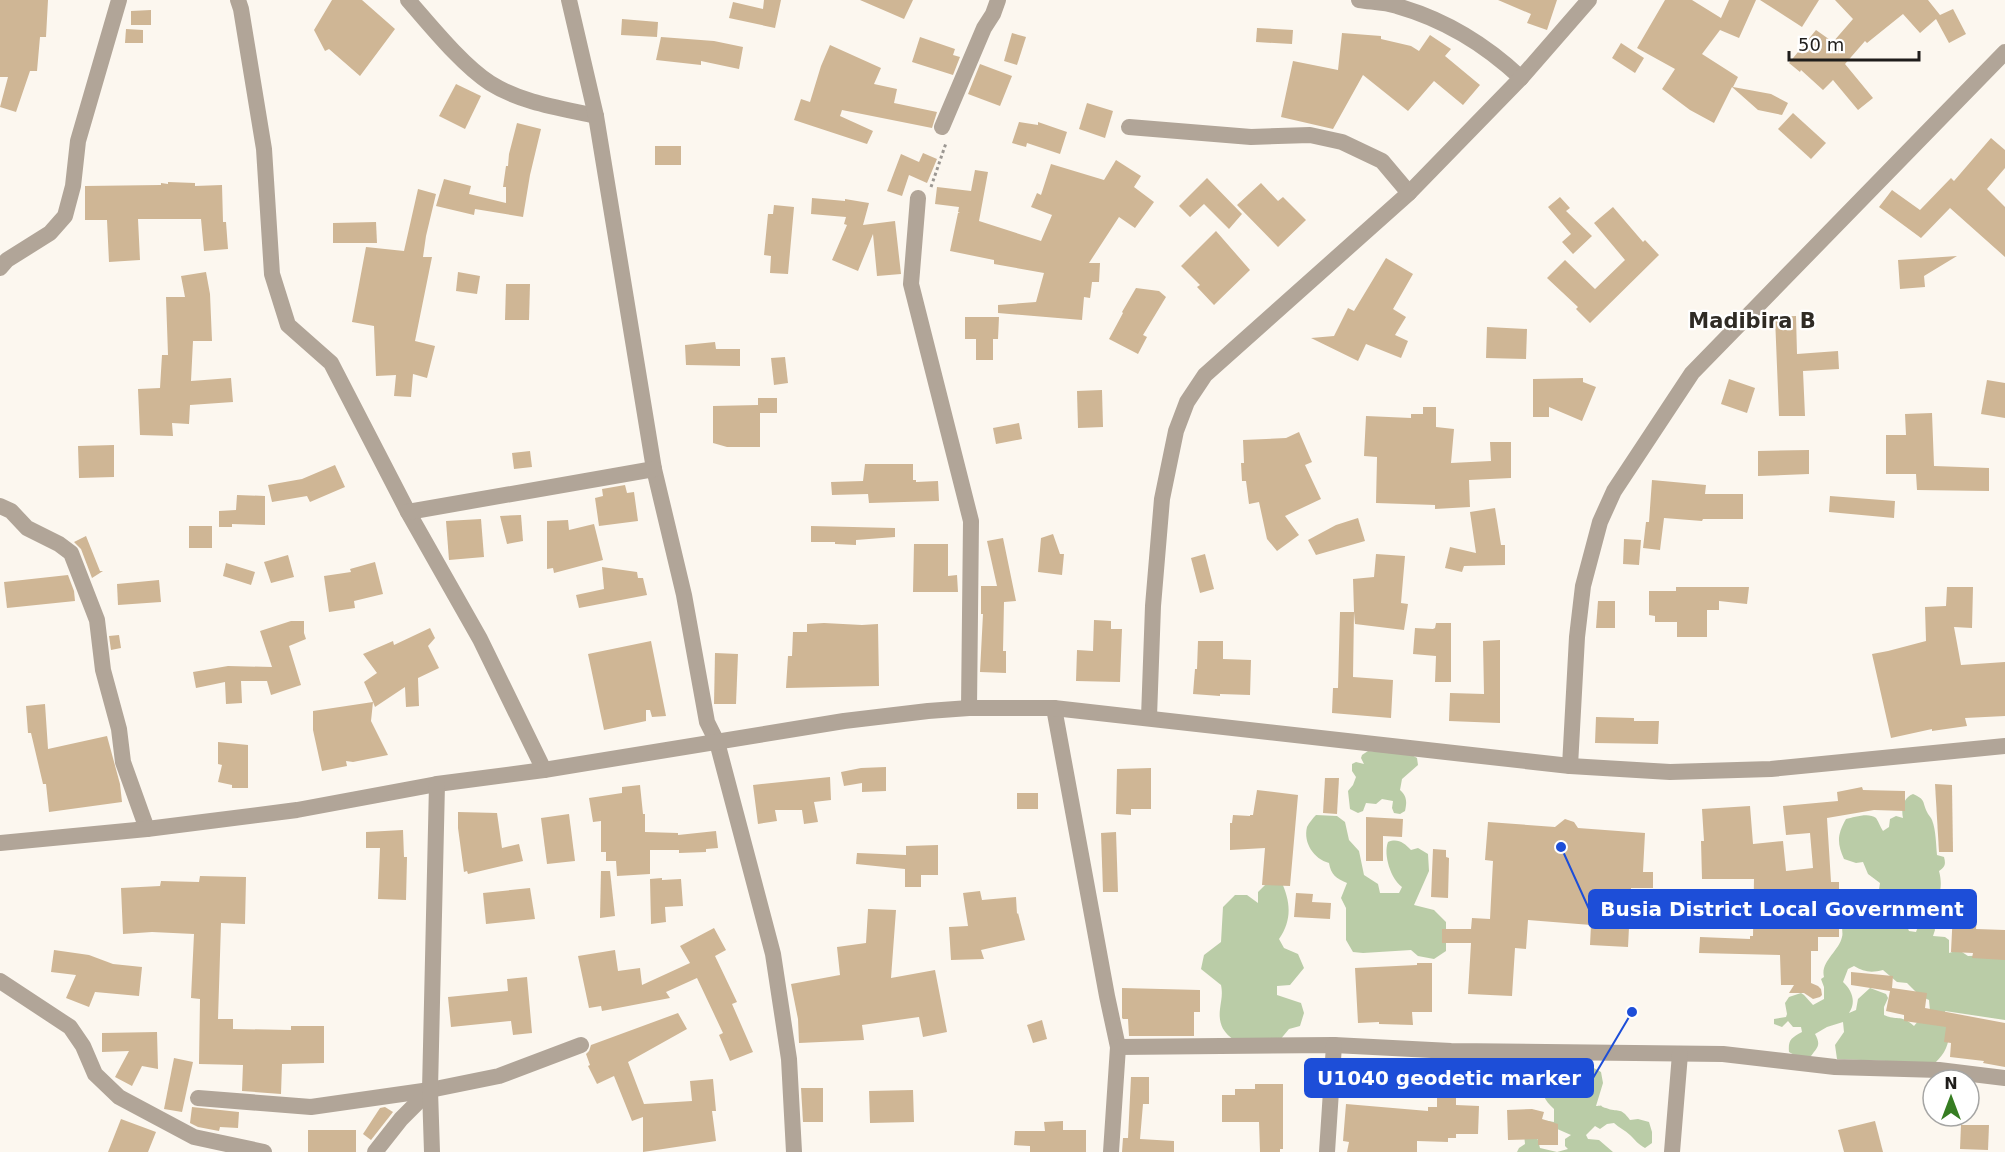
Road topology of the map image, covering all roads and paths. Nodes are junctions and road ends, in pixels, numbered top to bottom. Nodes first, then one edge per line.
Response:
1 (119, 0) edge
2 (238, 0) edge
3 (408, 0) edge
4 (570, 0) edge
5 (998, 0) edge
6 (1359, 0) edge
7 (1588, 0) edge
8 (2005, 52) edge
9 (1521, 78) junction
10 (596, 116) junction
11 (942, 127) joint
12 (1129, 127) dead end
13 (1409, 193) junction
14 (918, 198) joint
15 (0, 268) edge
16 (654, 469) junction
17 (0, 506) edge
18 (408, 512) junction
19 (969, 708) junction
20 (1054, 708) junction
21 (1149, 717) junction
22 (717, 741) junction
23 (2005, 746) edge
24 (1570, 766) junction
25 (544, 770) junction
26 (437, 784) junction
27 (147, 829) junction
28 (0, 843) edge
29 (0, 981) edge
30 (581, 1045) dead end
31 (1334, 1045) junction
32 (1118, 1047) junction
33 (1680, 1054) junction
34 (2005, 1078) edge
35 (430, 1090) junction
36 (198, 1098) dead end
37 (264, 1152) edge
38 (375, 1152) edge
39 (432, 1152) edge
40 (794, 1152) edge
41 (1111, 1152) edge
42 (1327, 1152) edge
43 (1672, 1152) edge

1 - 15 street
2 - 18 street
3 - 10 street
4 - 10 street
5 - 11 street
6 - 9 street
7 - 9 street
8 - 24 street
9 - 13 street
10 - 16 street
11 - 14 path
12 - 13 street
13 - 21 street
14 - 19 street
16 - 18 street
16 - 22 street
17 - 27 street
18 - 25 street
19 - 20 street
19 - 22 street
20 - 21 street
20 - 32 street
21 - 24 street
22 - 25 street
22 - 40 street
23 - 24 street
25 - 26 street
26 - 27 street
26 - 35 street
27 - 28 street
29 - 37 street
30 - 35 street
31 - 32 street
31 - 33 street
31 - 42 street
32 - 41 street
33 - 34 street
33 - 43 street
35 - 36 street
35 - 38 street
35 - 39 street

